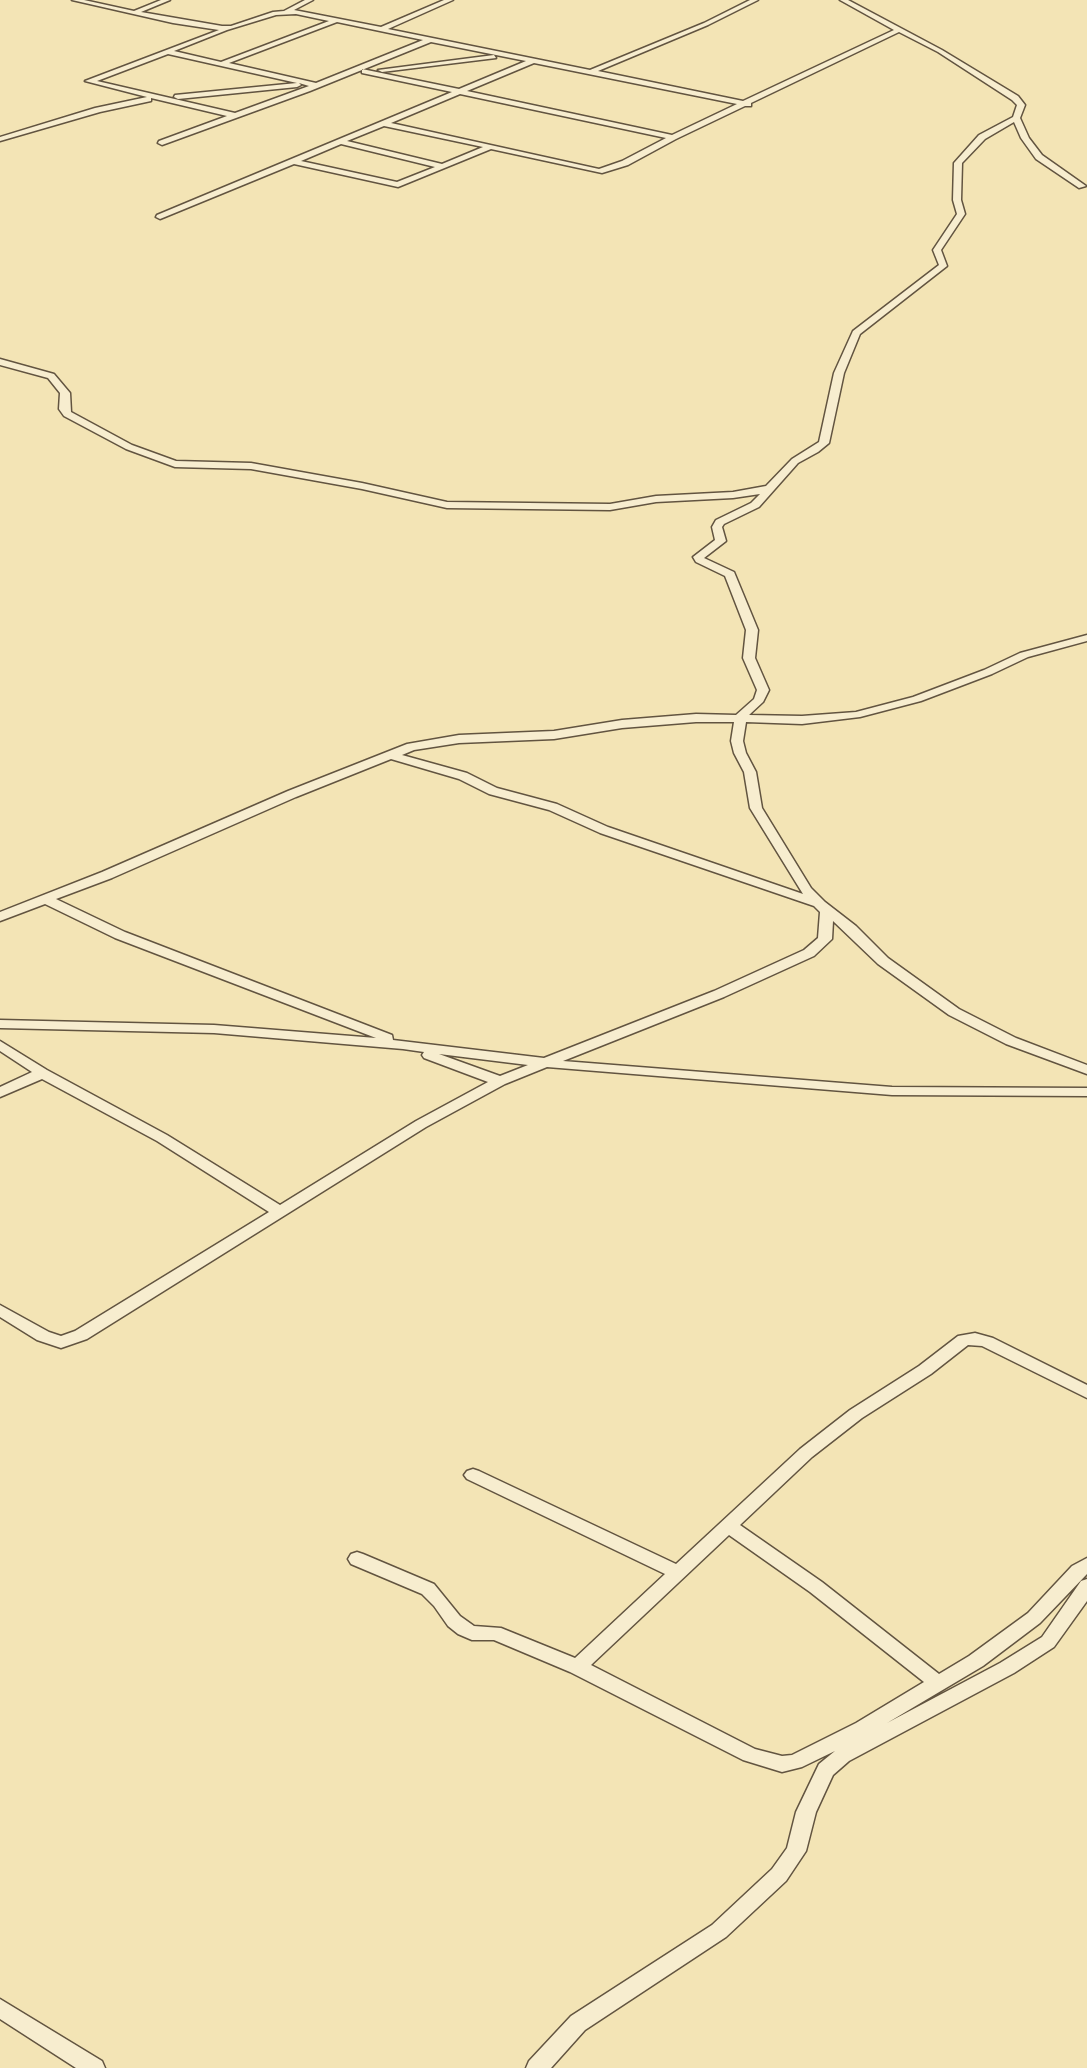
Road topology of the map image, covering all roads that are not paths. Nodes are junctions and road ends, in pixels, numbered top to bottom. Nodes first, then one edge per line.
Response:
1 (75, 0) edge
2 (167, 0) edge
3 (310, 0) edge
4 (450, 0) edge
5 (755, 0) edge
6 (843, 0) edge
7 (287, 11) junction
8 (135, 12) junction
9 (336, 20) junction
10 (228, 28) junction
11 (382, 29) junction
12 (901, 29) junction
13 (430, 39) junction
14 (169, 52) junction
15 (508, 55) junction
16 (534, 60) junction
17 (221, 64) junction
18 (361, 70) junction
19 (591, 72) junction
20 (313, 84) junction
21 (460, 92) junction
22 (158, 98) junction
23 (748, 104) junction
24 (236, 116) junction
25 (1016, 118) junction
26 (383, 123) junction
27 (673, 137) junction
28 (0, 139) edge
29 (338, 141) junction
30 (162, 143) dead end
31 (488, 148) junction
32 (292, 161) junction
33 (444, 167) junction
34 (1082, 186) dead end
35 (160, 218) dead end
36 (0, 362) edge
37 (771, 489) junction
38 (696, 497) junction
39 (724, 511) junction
40 (1086, 640) edge
41 (741, 717) junction
42 (389, 755) junction
43 (45, 899) junction
44 (823, 908) junction
45 (0, 917) edge
46 (0, 1024) edge
47 (0, 1045) edge
48 (403, 1045) junction
49 (544, 1063) junction
50 (1087, 1070) edge
51 (43, 1073) junction
52 (500, 1081) junction
53 (1087, 1092) edge
54 (0, 1093) edge
55 (279, 1211) junction
56 (0, 1310) edge
57 (1087, 1392) edge
58 (473, 1475) dead end
59 (729, 1527) junction
60 (357, 1559) dead end
61 (1087, 1565) edge
62 (676, 1572) junction
63 (1087, 1586) edge
64 (577, 1667) junction
65 (937, 1682) junction
66 (0, 2008) edge
67 (94, 2068) edge
68 (537, 2068) edge

1 - 8 street
2 - 8 street
3 - 7 street
4 - 11 street
5 - 19 street
6 - 12 street
7 - 9 street
7 - 10 street
8 - 10 street
9 - 11 street
9 - 17 street
10 - 14 street
11 - 13 street
12 - 23 street
12 - 25 street
13 - 15 street
13 - 18 street
14 - 17 street
14 - 22 street
15 - 16 street
15 - 18 street
16 - 19 street
16 - 21 street
17 - 20 street
18 - 20 street
18 - 21 street
19 - 23 street
20 - 22 street
20 - 24 street
21 - 26 street
21 - 27 street
22 - 24 street
22 - 28 street
23 - 27 street
24 - 30 street
25 - 34 street
25 - 37 street
26 - 29 street
26 - 31 street
27 - 31 street
29 - 32 street
29 - 33 street
31 - 33 street
32 - 33 street
32 - 35 street
36 - 38 street
37 - 38 street
37 - 39 street
38 - 39 street
39 - 41 street
40 - 41 street
41 - 42 street
41 - 44 street
42 - 43 street
42 - 44 street
43 - 45 street
43 - 48 street
44 - 49 street
44 - 50 street
46 - 48 street
47 - 51 street
48 - 49 street
48 - 52 street
49 - 52 street
49 - 53 street
51 - 54 street
51 - 55 street
52 - 55 street
55 - 56 street
57 - 59 street
58 - 62 street
59 - 62 street
59 - 65 street
60 - 64 street
61 - 65 street
62 - 64 street
63 - 68 street
64 - 65 street
66 - 67 street

